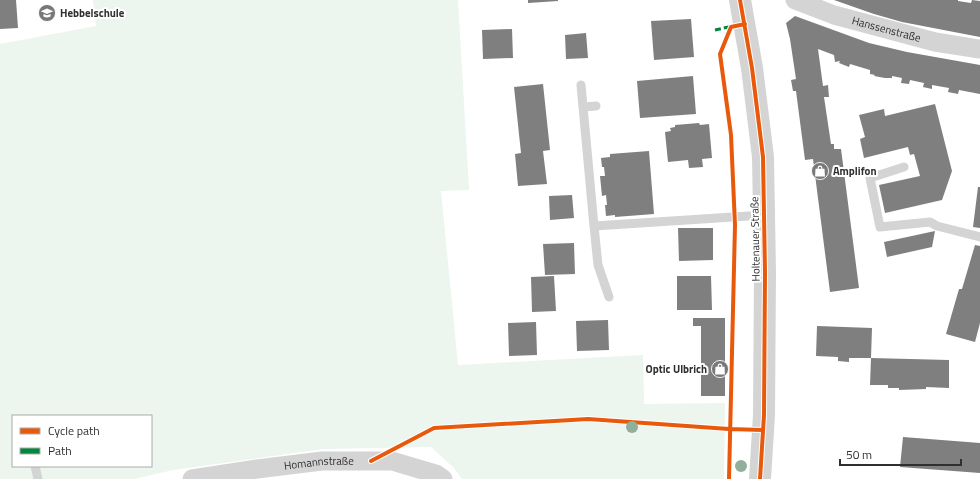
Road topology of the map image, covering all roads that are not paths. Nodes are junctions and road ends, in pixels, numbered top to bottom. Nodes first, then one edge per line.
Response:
1 (740, 0) edge
2 (795, 0) edge
3 (980, 49) edge
4 (581, 85) dead end
5 (596, 106) dead end
6 (583, 107) junction
7 (904, 167) dead end
8 (764, 216) junction
9 (594, 226) junction
10 (980, 237) edge
11 (609, 297) dead end
12 (35, 467) edge
13 (38, 479) edge
14 (192, 479) edge
15 (443, 479) edge
16 (760, 479) edge

1 - 8 street, Holtenauer Straße
2 - 3 street, Hanssenstraße
4 - 6 lane
5 - 6 lane
6 - 9 lane
7 - 10 lane
8 - 9 lane
8 - 16 street, Holtenauer Straße
9 - 11 lane
12 - 13 lane
14 - 15 street, Homannstraße

